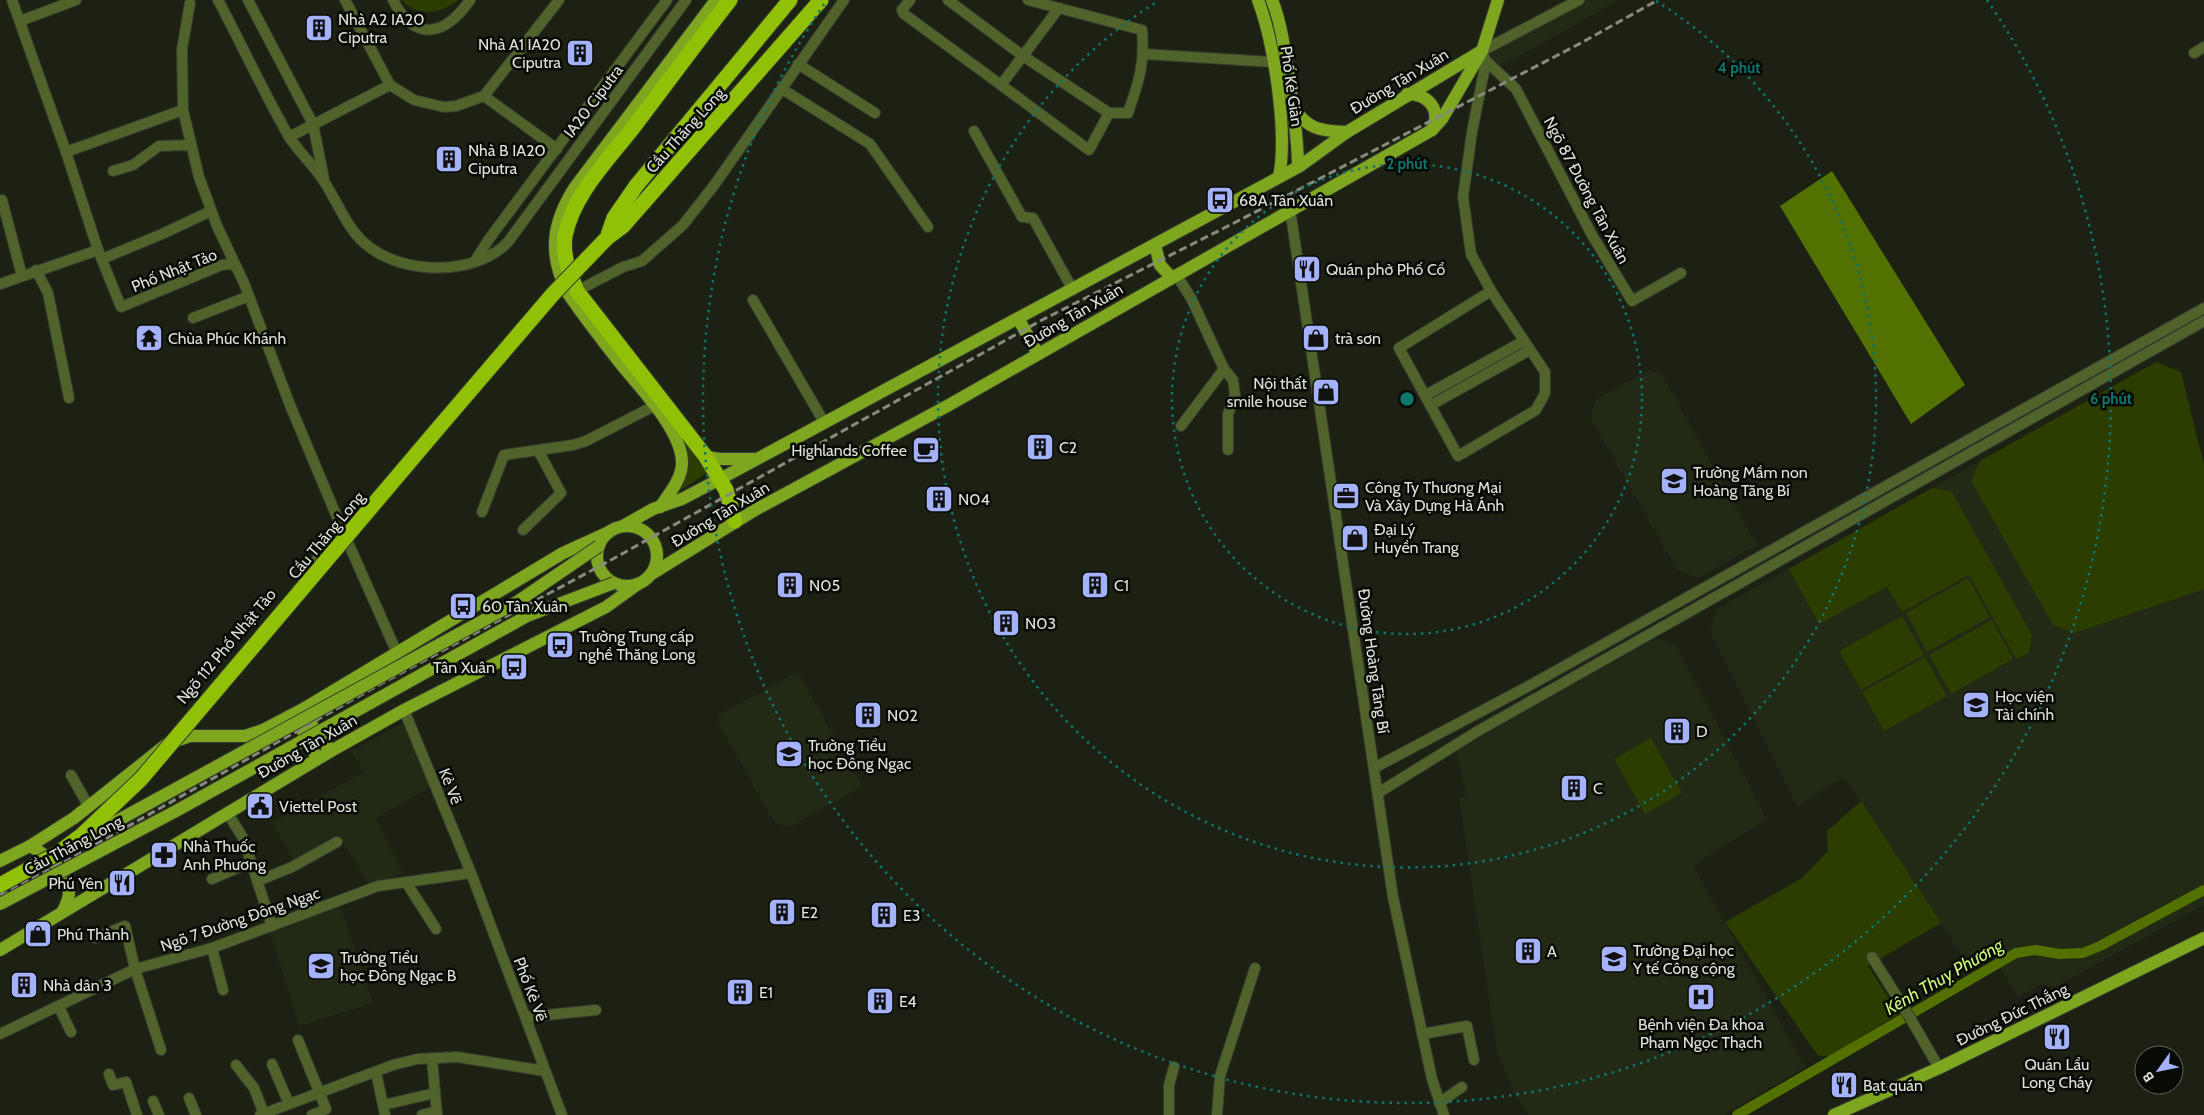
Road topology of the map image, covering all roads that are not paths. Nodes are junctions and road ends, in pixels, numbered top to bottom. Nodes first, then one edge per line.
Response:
1 (12, 0) edge
2 (76, 0) edge
3 (218, 0) edge
4 (248, 0) edge
5 (345, 0) edge
6 (393, 0) edge
7 (470, 0) edge
8 (559, 0) edge
9 (686, 0) edge
10 (716, 0) edge
11 (730, 0) edge
12 (780, 0) edge
13 (790, 0) edge
14 (821, 0) edge
15 (830, 0) edge
16 (844, 0) edge
17 (910, 0) edge
18 (948, 0) edge
19 (1028, 0) edge
20 (1258, 0) edge
21 (1272, 0) edge
22 (1498, 0) edge
23 (1579, 0) edge
24 (662, 2) edge
25 (190, 3) dead end
26 (1059, 8) junction
27 (676, 14) junction
28 (20, 21) junction
29 (786, 42) junction
30 (2204, 47) edge
31 (2194, 53) dead end
32 (1144, 54) junction
33 (1023, 56) junction
34 (1484, 56) junction
35 (1273, 62) junction
36 (798, 64) junction
37 (724, 79) junction
38 (390, 85) junction
39 (1001, 85) junction
40 (782, 89) junction
41 (1408, 94) junction
42 (484, 96) junction
43 (1293, 107) junction
44 (183, 110) junction
45 (875, 113) dead end
46 (1109, 113) junction
47 (313, 124) junction
48 (1432, 130) junction
49 (974, 131) dead end
50 (1346, 132) junction
51 (289, 136) junction
52 (191, 145) junction
53 (557, 149) junction
54 (66, 152) junction
55 (1298, 167) junction
56 (113, 170) dead end
57 (1279, 177) junction
58 (325, 182) junction
59 (2, 200) dead end
60 (1290, 209) junction
61 (211, 211) junction
62 (928, 227) dead end
63 (607, 238) junction
64 (1155, 246) junction
65 (100, 254) junction
66 (475, 261) junction
67 (236, 267) junction
68 (36, 270) junction
69 (1681, 272) dead end
70 (22, 276) junction
71 (1174, 276) junction
72 (0, 284) edge
73 (1073, 290) junction
74 (577, 291) junction
75 (1491, 292) junction
76 (249, 296) junction
77 (753, 300) dead end
78 (2204, 308) edge
79 (193, 318) dead end
80 (1019, 320) junction
81 (2204, 321) edge
82 (1524, 341) junction
83 (1530, 350) junction
84 (1038, 354) junction
85 (1224, 369) junction
86 (69, 398) dead end
87 (1428, 400) junction
88 (654, 406) junction
89 (824, 422) junction
90 (1182, 426) dead end
91 (538, 450) junction
92 (1228, 450) dead end
93 (706, 457) junction
94 (758, 458) junction
95 (720, 480) junction
96 (660, 506) junction
97 (482, 512) dead end
98 (735, 521) junction
99 (623, 526) junction
100 (342, 530) junction
101 (523, 530) dead end
102 (608, 532) junction
103 (599, 546) junction
104 (650, 575) junction
105 (614, 583) junction
106 (638, 584) junction
107 (397, 653) junction
108 (305, 708) junction
109 (404, 710) junction
110 (290, 716) junction
111 (176, 740) junction
112 (331, 751) junction
113 (317, 759) junction
114 (1374, 768) junction
115 (71, 775) dead end
116 (1378, 793) junction
117 (89, 807) junction
118 (227, 812) junction
119 (337, 842) dead end
120 (30, 846) junction
121 (0, 861) edge
122 (251, 862) junction
123 (471, 873) junction
124 (0, 877) edge
125 (212, 879) dead end
126 (258, 881) junction
127 (406, 882) junction
128 (0, 885) edge
129 (0, 904) edge
130 (63, 911) junction
131 (272, 926) junction
132 (436, 929) dead end
133 (95, 938) dead end
134 (2204, 938) edge
135 (212, 948) junction
136 (0, 950) edge
137 (1872, 957) dead end
138 (1255, 968) dead end
139 (135, 969) junction
140 (223, 990) dead end
141 (58, 1007) junction
142 (596, 1010) dead end
143 (526, 1017) junction
144 (71, 1032) dead end
145 (0, 1034) edge
146 (1422, 1034) junction
147 (298, 1040) dead end
148 (161, 1050) dead end
149 (432, 1058) junction
150 (1474, 1060) dead end
151 (272, 1064) dead end
152 (236, 1065) dead end
153 (1174, 1067) dead end
154 (1939, 1068) junction
155 (545, 1071) junction
156 (376, 1072) junction
157 (108, 1074) dead end
158 (1462, 1086) dead end
159 (321, 1093) junction
160 (435, 1093) junction
161 (189, 1098) dead end
162 (153, 1101) dead end
163 (1439, 1103) junction
164 (289, 1104) junction
165 (384, 1110) edge
166 (437, 1113) edge
167 (262, 1114) edge
168 (137, 1115) edge
169 (159, 1115) edge
170 (196, 1115) edge
171 (312, 1115) edge
172 (422, 1115) edge
173 (562, 1115) edge
174 (1169, 1115) edge
175 (1217, 1115) edge
176 (1444, 1115) edge
177 (1834, 1115) edge

1 - 28 street, Phố Nhật Tảo
2 - 28 street
3 - 51 street
4 - 47 street
5 - 38 street
6 - 7 street
8 - 42 street
9 - 27 street, IA20 Ciputra
10 - 88 main road
11 - 74 highway
12 - 37 highway
13 - 37 highway
14 - 29 highway
15 - 29 highway
16 - 36 street
17 - 39 street
18 - 33 street
19 - 26 street
20 - 35 main road, Phố Kẻ Giàn
21 - 43 main road, Phố Kẻ Giàn
22 - 34 main road, Đường Tân Xuân
23 - 34 street
24 - 27 street
24 - 53 street, IA20 Ciputra
25 - 44 street
26 - 32 street
26 - 33 street
27 - 66 street, IA20 Ciputra
28 - 54 street, Phố Nhật Tảo
29 - 63 highway, Cầu Thăng Long
30 - 31 street
32 - 35 street
32 - 46 street
33 - 39 street
33 - 46 street
34 - 41 main road, Đường Tân Xuân
34 - 48 main road, Đường Tân Xuân
34 - 69 street, Ngõ 87 Đường Tân Xuân
34 - 75 street
35 - 57 main road, Phố Kẻ Giàn
36 - 40 street
36 - 45 street
37 - 63 highway, Cầu Thăng Long
38 - 42 street
38 - 47 street
39 - 46 street
40 - 62 street
40 - 74 street
41 - 48 main road
41 - 50 main road, Đường Tân Xuân
42 - 53 street
43 - 50 main road
43 - 55 main road, Phố Kẻ Giàn
44 - 52 street
44 - 54 street
47 - 51 street
47 - 58 street
48 - 60 main road, Đường Tân Xuân
49 - 73 street
50 - 55 main road, Đường Tân Xuân
51 - 58 street
52 - 56 street
52 - 61 street
53 - 66 street, IA20 Ciputra
54 - 65 street, Phố Nhật Tảo
55 - 57 main road, Đường Tân Xuân
57 - 64 main road, Đường Tân Xuân
58 - 66 street
59 - 70 street
60 - 71 main road, Đường Tân Xuân
60 - 114 street, Đường Hoàng Tăng Bí
61 - 65 street
61 - 67 street
63 - 128 highway, Cầu Thăng Long, bridge
64 - 71 main road
64 - 73 main road, Đường Tân Xuân
65 - 67 street, Phố Nhật Tảo
65 - 68 street
67 - 76 street, Phố Nhật Tảo
68 - 70 street
68 - 86 street
70 - 72 street
71 - 84 main road, Đường Tân Xuân
71 - 85 street
73 - 80 main road, Đường Tân Xuân
74 - 93 highway
75 - 82 street
75 - 87 street
76 - 79 street
76 - 100 street, Phố Nhật Tảo
77 - 89 street
78 - 114 street
80 - 84 main road
80 - 89 main road, Đường Tân Xuân
81 - 116 street
82 - 83 street
82 - 87 street
83 - 87 street
83 - 87 street
84 - 98 main road, Đường Tân Xuân
85 - 90 street
85 - 92 street
88 - 91 street
88 - 96 main road
89 - 94 main road, Đường Tân Xuân
91 - 97 street
91 - 101 street
93 - 94 main road
93 - 95 highway
94 - 95 main road, Đường Tân Xuân
95 - 96 main road, Đường Tân Xuân
95 - 98 highway
96 - 99 main road, Đường Tân Xuân
98 - 104 main road, Đường Tân Xuân
99 - 102 main road
99 - 104 main road
100 - 107 street, Phố Nhật Tảo
100 - 111 street, Ngõ 112 Phố Nhật Tảo
102 - 103 main road
102 - 107 main road
103 - 105 main road
103 - 124 main road, Cầu Thăng Long, bridge
104 - 106 main road
105 - 106 main road
105 - 129 main road, Cầu Thăng Long, bridge
106 - 109 main road, Đường Tân Xuân
107 - 108 main road
108 - 110 main road
108 - 112 main road
109 - 112 main road, Đường Tân Xuân
109 - 123 street, Kẻ Vẽ
110 - 111 main road
110 - 113 main road
111 - 117 main road
112 - 113 main road, Đường Tân Xuân
113 - 118 main road, Đường Tân Xuân
114 - 116 street, Đường Hoàng Tăng Bí
115 - 117 street
116 - 146 street, Đường Hoàng Tăng Bí
117 - 120 main road
118 - 122 street
118 - 130 main road, Đường Tân Xuân
119 - 126 street
120 - 121 main road
120 - 130 main road
122 - 125 street
122 - 126 street
123 - 127 street, Ngõ 7 Đường Đông Ngạc
123 - 143 street, Phố Kẻ Vẽ
126 - 131 street
127 - 131 street, Ngõ 7 Đường Đông Ngạc
127 - 132 street
130 - 136 main road, Đường Tân Xuân
131 - 135 street, Ngõ 7 Đường Đông Ngạc
133 - 139 street
134 - 154 main road, Đường Đức Thắng
135 - 139 street, Ngõ 7 Đường Đông Ngạc
135 - 140 street
137 - 154 street
138 - 175 street
139 - 141 street, Ngõ 7 Đường Đông Ngạc
139 - 148 street
141 - 144 street
141 - 145 street, Ngõ 7 Đường Đông Ngạc
142 - 143 street
143 - 155 street, Phố Kẻ Vẽ
146 - 150 street
146 - 163 street, Đường Hoàng Tăng Bí
147 - 159 street
149 - 155 street
149 - 156 street
149 - 160 street
151 - 164 street
152 - 167 street
153 - 174 street
154 - 177 main road, Đường Đức Thắng
155 - 173 street, Phố Kẻ Vẽ
156 - 159 street
156 - 165 street
157 - 168 street
158 - 163 street
159 - 164 street
159 - 171 street
160 - 165 street
160 - 166 street
161 - 170 street
162 - 169 street
163 - 176 street, Đường Hoàng Tăng Bí
164 - 167 street
166 - 172 street

